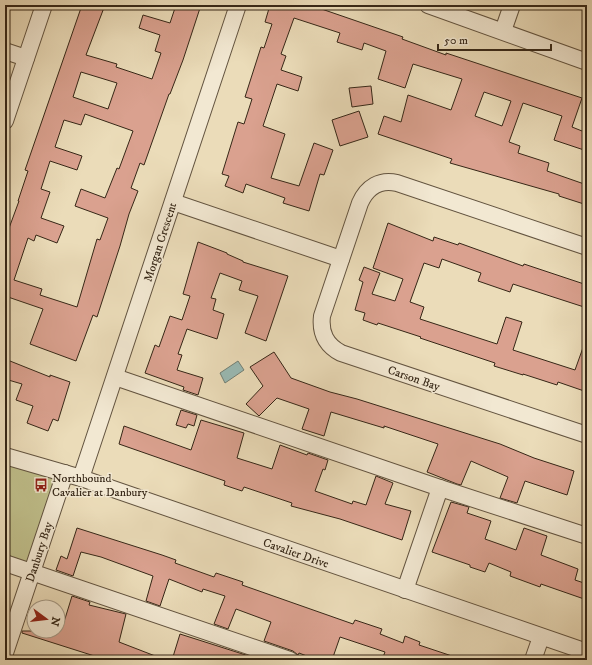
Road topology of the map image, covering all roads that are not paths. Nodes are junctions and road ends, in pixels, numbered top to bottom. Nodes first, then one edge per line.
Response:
1 (44, 5) edge
2 (238, 5) edge
3 (428, 5) edge
4 (512, 5) edge
5 (503, 31) junction
6 (5, 51) edge
7 (26, 58) junction
8 (587, 62) edge
9 (5, 121) edge
10 (173, 202) junction
11 (587, 247) edge
12 (341, 259) junction
13 (115, 377) junction
14 (587, 435) edge
15 (5, 456) edge
16 (65, 473) junction
17 (81, 478) junction
18 (440, 488) junction
19 (587, 536) edge
20 (5, 563) edge
21 (32, 572) junction
22 (405, 590) junction
23 (541, 637) junction
24 (587, 652) edge
25 (5, 653) edge
26 (290, 660) edge
27 (533, 660) edge

1 - 7 street
2 - 10 street, Morgan Crescent
3 - 5 street
4 - 5 street
5 - 8 street
6 - 7 street
7 - 9 street
10 - 12 street
10 - 13 street, Morgan Crescent
11 - 12 street, Carson Bay
12 - 14 street, Carson Bay
13 - 17 street, Morgan Crescent
13 - 18 street
15 - 16 street, Cavalier Drive
16 - 17 street, Cavalier Drive
16 - 21 street, Danbury Bay
17 - 22 street, Cavalier Drive
18 - 19 street
18 - 22 street
20 - 21 street
21 - 25 street, Danbury Bay
21 - 26 street
22 - 23 street, Cavalier Drive
23 - 24 street, Cavalier Drive
23 - 27 street

